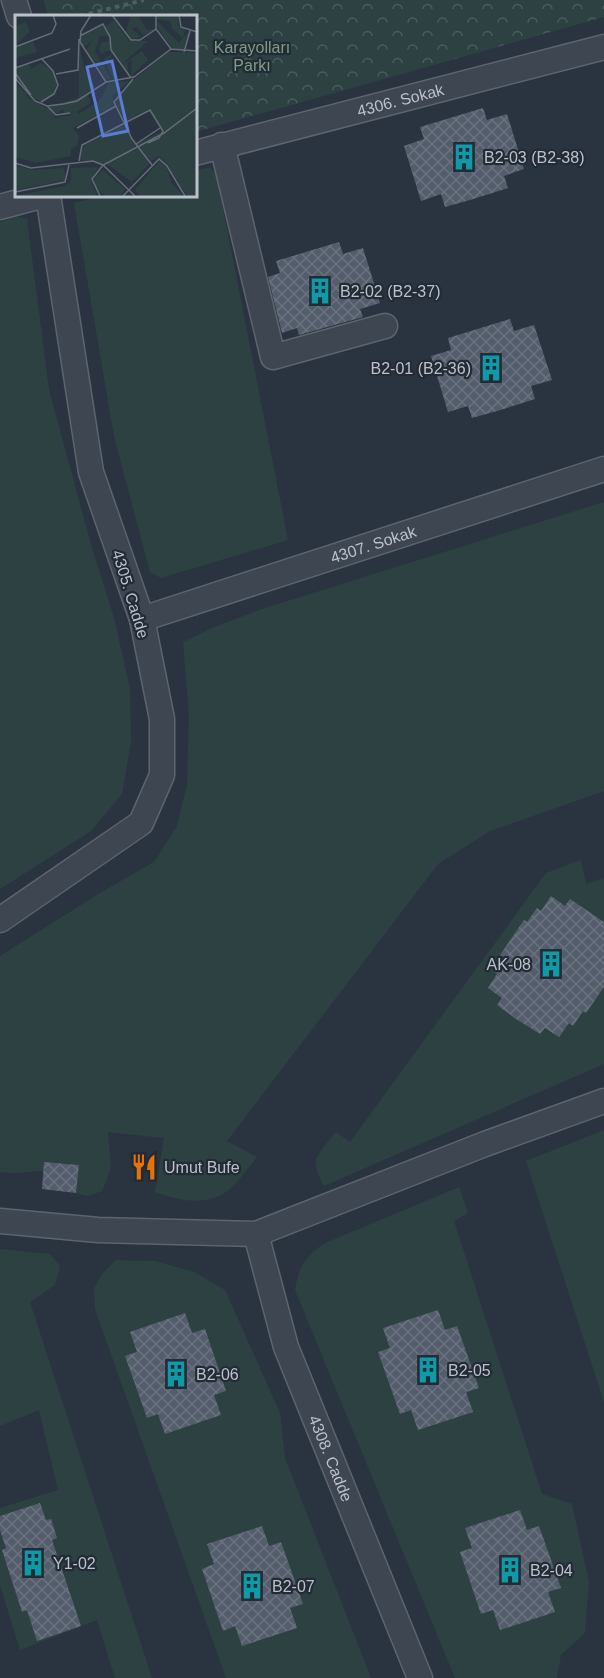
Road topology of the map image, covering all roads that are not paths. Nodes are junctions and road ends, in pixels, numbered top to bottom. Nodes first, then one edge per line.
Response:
1 (14, 0) edge
2 (19, 15) edge
3 (604, 47) edge
4 (222, 145) junction
5 (196, 153) edge
6 (42, 196) edge
7 (46, 196) edge
8 (0, 207) edge
9 (385, 326) dead end
10 (604, 469) edge
11 (142, 619) junction
12 (0, 920) edge
13 (604, 1101) edge
14 (0, 1221) edge
15 (256, 1234) junction
16 (420, 1678) edge

1 - 2 street
3 - 4 street, 4306. Sokak
4 - 5 street, 4306. Sokak
4 - 9 street
6 - 8 street
7 - 11 street, 4305. Cadde
10 - 11 street, 4307. Sokak
11 - 12 street, 4305. Cadde
13 - 15 street
14 - 15 street
15 - 16 street, 4308. Cadde

